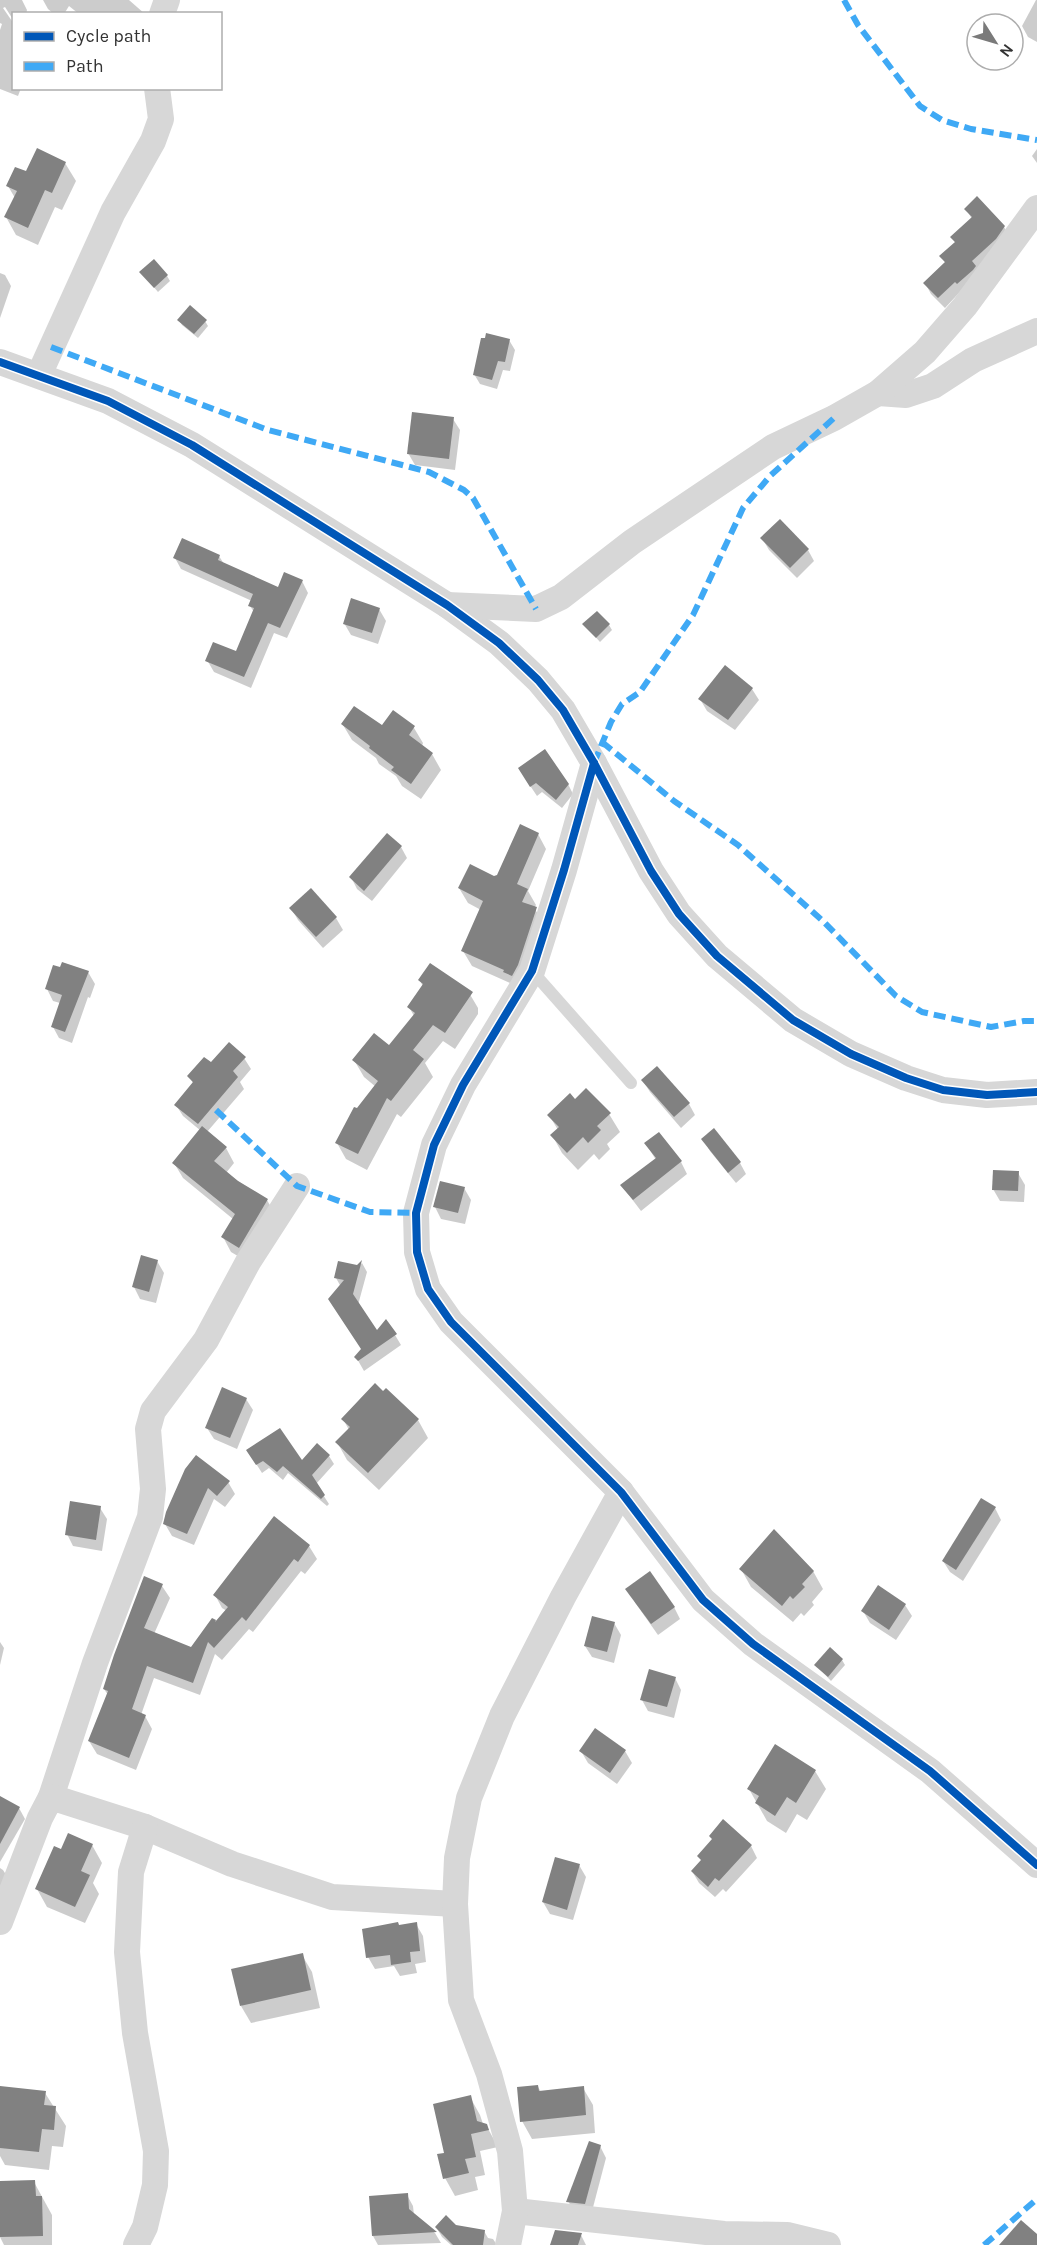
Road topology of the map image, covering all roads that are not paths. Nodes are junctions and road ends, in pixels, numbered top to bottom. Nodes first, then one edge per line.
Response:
1 (157, 90) edge
2 (1037, 208) edge
3 (1037, 331) edge
4 (0, 362) edge
5 (39, 375) junction
6 (878, 393) junction
7 (447, 605) junction
8 (594, 763) junction
9 (532, 971) junction
10 (631, 1083) dead end
11 (1037, 1092) edge
12 (297, 1186) dead end
13 (621, 1492) junction
14 (51, 1797) junction
15 (145, 1827) junction
16 (1037, 1865) edge
17 (455, 1904) junction
18 (0, 1922) edge
19 (515, 2211) junction
20 (136, 2245) edge
21 (508, 2245) edge
22 (828, 2245) edge

1 - 5 street
2 - 6 street
3 - 6 street
4 - 5 street
5 - 7 street
6 - 7 street
7 - 8 street
8 - 9 street
8 - 11 street
9 - 10 lane
9 - 13 street
12 - 14 street
13 - 16 street
13 - 17 street
14 - 15 street
14 - 18 street
15 - 17 street
15 - 20 street
17 - 19 street
19 - 21 street
19 - 22 street

